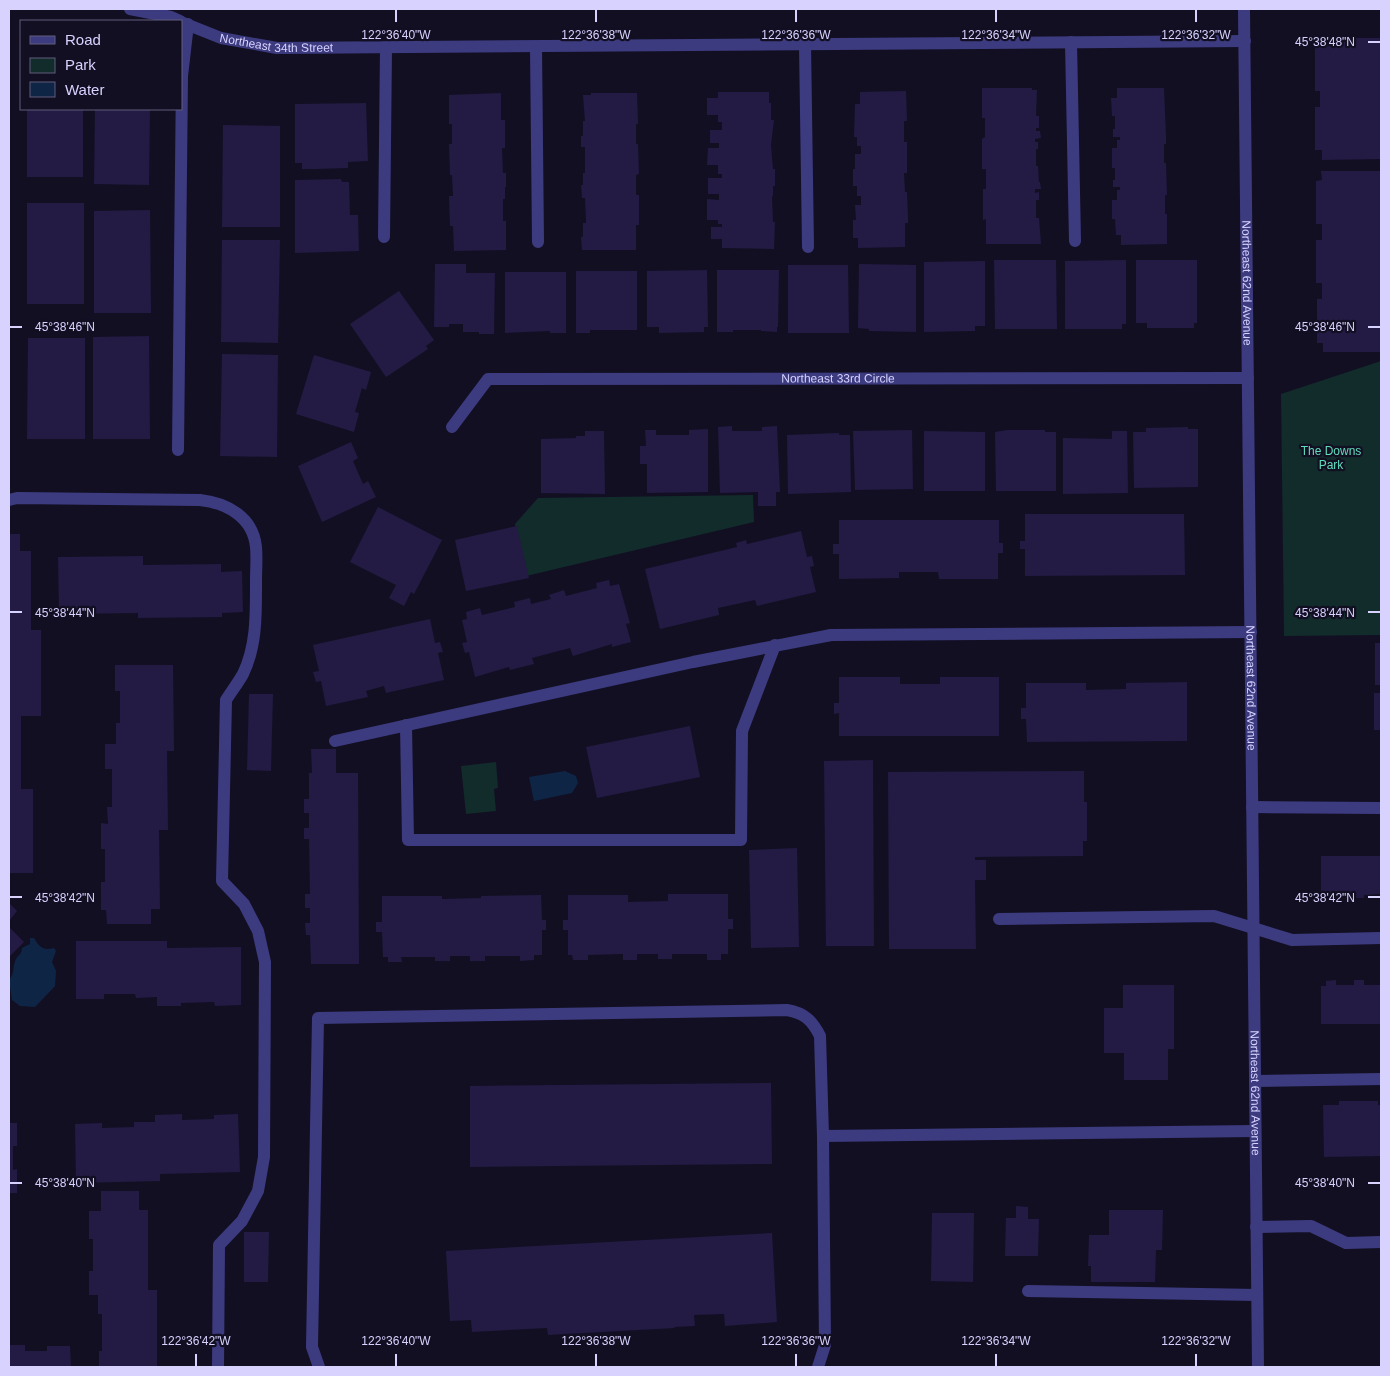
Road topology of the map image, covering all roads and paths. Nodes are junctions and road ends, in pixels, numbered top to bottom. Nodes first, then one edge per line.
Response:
1 (130, 9) edge
2 (1244, 9) edge
3 (177, 20) edge
4 (183, 22) edge
5 (1245, 41) junction
6 (1071, 42) junction
7 (805, 44) junction
8 (536, 47) junction
9 (386, 48) junction
10 (182, 76) edge
11 (182, 110) edge
12 (384, 237) dead end
13 (1075, 241) dead end
14 (538, 242) dead end
15 (808, 247) dead end
16 (1248, 378) junction
17 (452, 427) dead end
18 (178, 450) dead end
19 (9, 500) edge
20 (1251, 632) junction
21 (775, 645) junction
22 (406, 725) junction
23 (335, 741) dead end
24 (1252, 807) junction
25 (1381, 808) edge
26 (999, 919) dead end
27 (1254, 928) junction
28 (1381, 938) edge
29 (1381, 1079) edge
30 (1255, 1081) junction
31 (1255, 1131) junction
32 (823, 1136) junction
33 (1256, 1228) junction
34 (1381, 1242) edge
35 (1028, 1291) dead end
36 (1258, 1295) junction
37 (218, 1367) edge
38 (319, 1367) edge
39 (818, 1367) edge
40 (1258, 1367) edge

1 - 3 street, Northeast 34th Street
2 - 5 street, Northeast 62nd Avenue
4 - 9 street, Northeast 34th Street
4 - 10 street
5 - 6 street, Northeast 34th Street
5 - 16 street, Northeast 62nd Avenue
6 - 7 street, Northeast 34th Street
6 - 13 street
7 - 8 street, Northeast 34th Street
7 - 15 street
8 - 9 street, Northeast 34th Street
8 - 14 street
9 - 12 street
11 - 18 street
16 - 17 street, Northeast 33rd Circle
16 - 20 street, Northeast 62nd Avenue
19 - 37 street
20 - 21 street
20 - 24 street, Northeast 62nd Avenue
21 - 22 street
21 - 22 street
22 - 23 street
24 - 25 street
24 - 27 street, Northeast 62nd Avenue
26 - 27 street
27 - 28 street
27 - 30 street, Northeast 62nd Avenue
29 - 30 street
30 - 31 street, Northeast 62nd Avenue
31 - 32 street
31 - 33 street, Northeast 62nd Avenue
32 - 38 street
32 - 39 street
33 - 34 street
33 - 36 street, Northeast 62nd Avenue
35 - 36 street
36 - 40 street, Northeast 62nd Avenue

